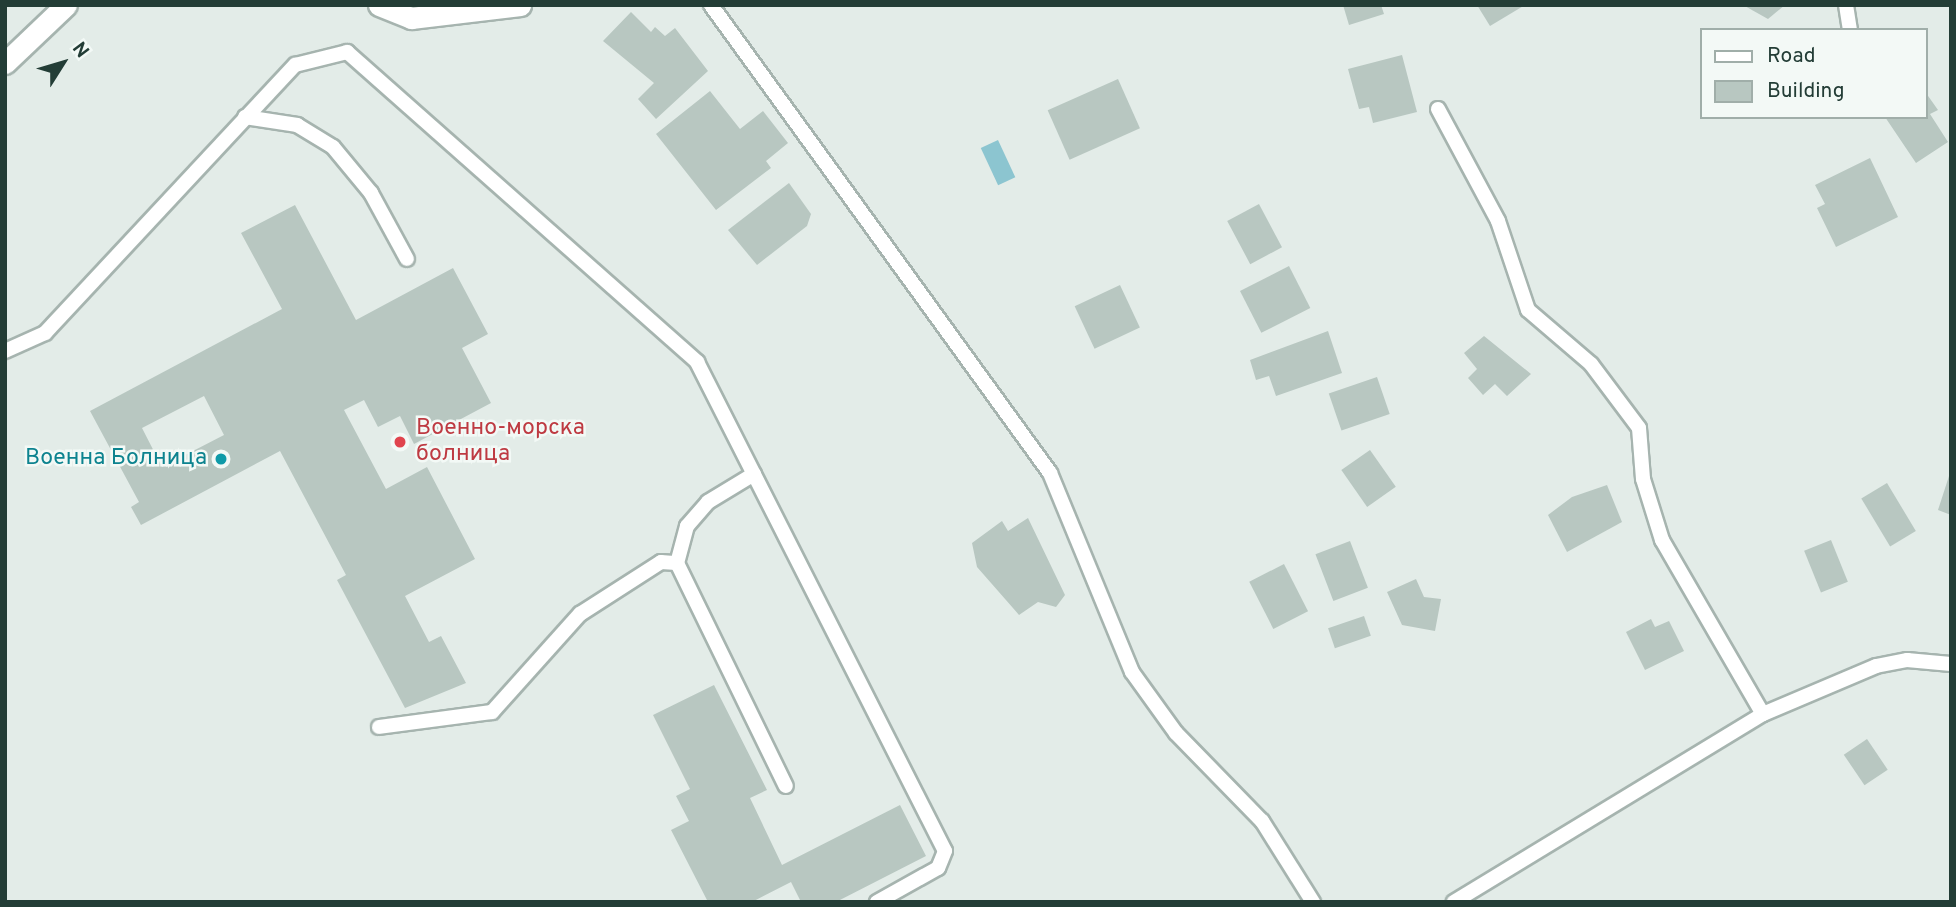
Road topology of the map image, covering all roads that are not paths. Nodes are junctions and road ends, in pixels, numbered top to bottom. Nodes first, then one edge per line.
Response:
1 (66, 5) edge
2 (379, 5) edge
3 (520, 5) edge
4 (711, 5) edge
5 (1846, 5) edge
6 (1850, 28) edge
7 (5, 63) edge
8 (1438, 108) dead end
9 (245, 117) junction
10 (407, 259) dead end
11 (5, 351) edge
12 (754, 474) junction
13 (677, 563) junction
14 (1951, 664) edge
15 (1763, 714) junction
16 (379, 727) dead end
17 (786, 786) dead end
18 (877, 902) edge
19 (1313, 902) edge
20 (1454, 902) edge

1 - 7 street
2 - 3 street
4 - 19 lane
5 - 6 lane
8 - 15 lane
9 - 10 lane
9 - 11 lane
9 - 12 lane
12 - 13 lane
12 - 18 lane
13 - 16 lane
13 - 17 lane
14 - 15 lane
15 - 20 lane

